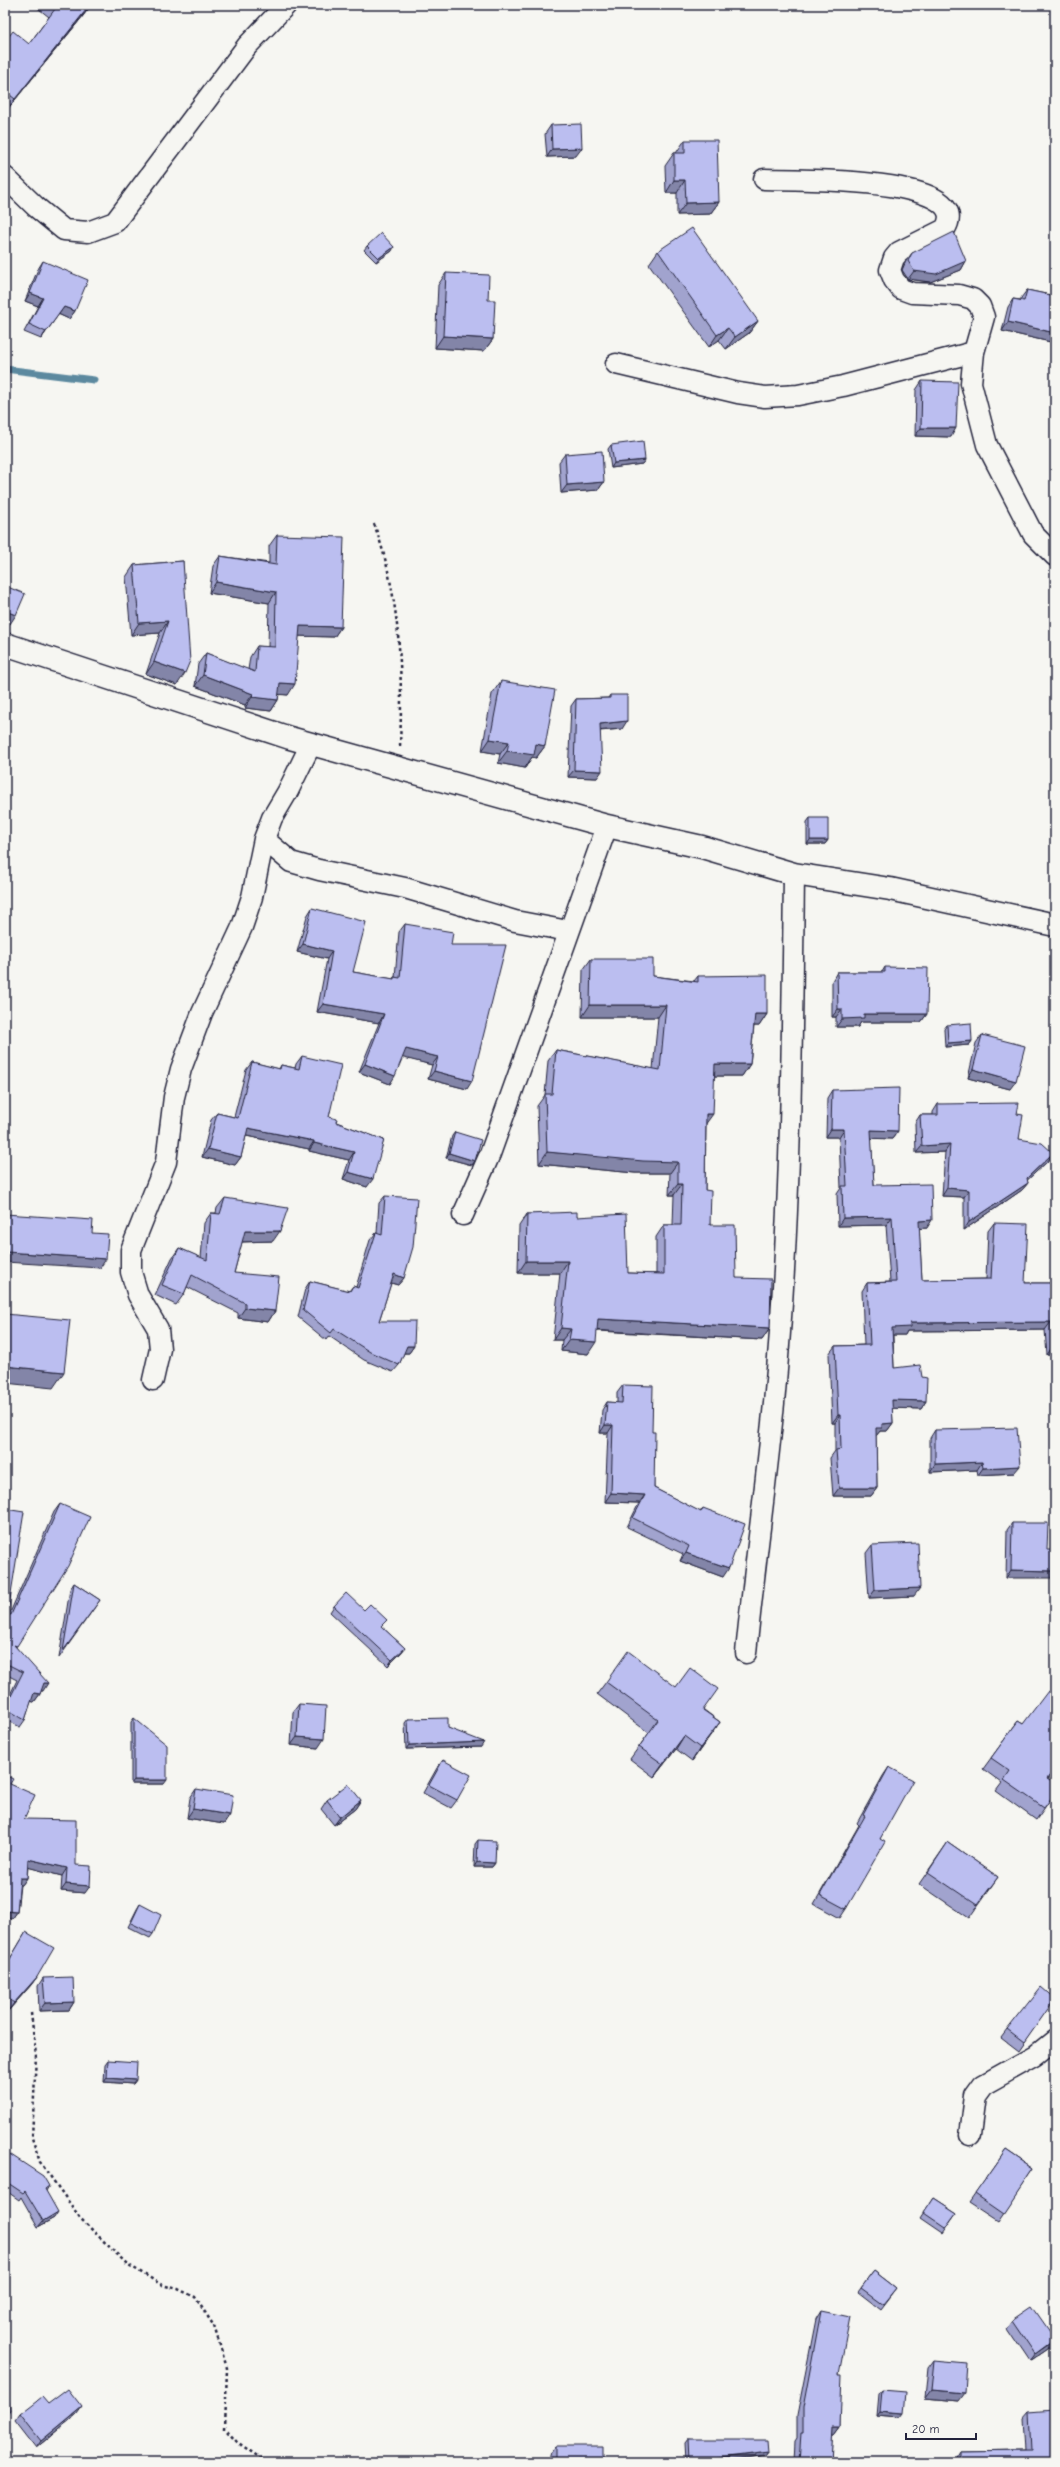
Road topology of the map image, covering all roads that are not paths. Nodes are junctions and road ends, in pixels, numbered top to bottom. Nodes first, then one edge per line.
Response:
1 (286, 5) edge
2 (5, 177) edge
3 (764, 179) dead end
4 (974, 352) junction
5 (616, 364) dead end
6 (1055, 556) edge
7 (5, 644) edge
8 (311, 744) junction
9 (607, 826) junction
10 (264, 839) junction
11 (794, 874) junction
12 (1055, 925) edge
13 (568, 931) junction
14 (463, 1215) dead end
15 (153, 1380) dead end
16 (746, 1653) dead end
17 (1055, 2040) edge
18 (970, 2135) dead end

1 - 2 street
3 - 4 street
4 - 5 street
4 - 6 street
7 - 8 street
8 - 9 street
8 - 10 street
9 - 11 street
9 - 13 street
10 - 13 street
10 - 15 street
11 - 12 street
11 - 16 street
13 - 14 street
17 - 18 street

